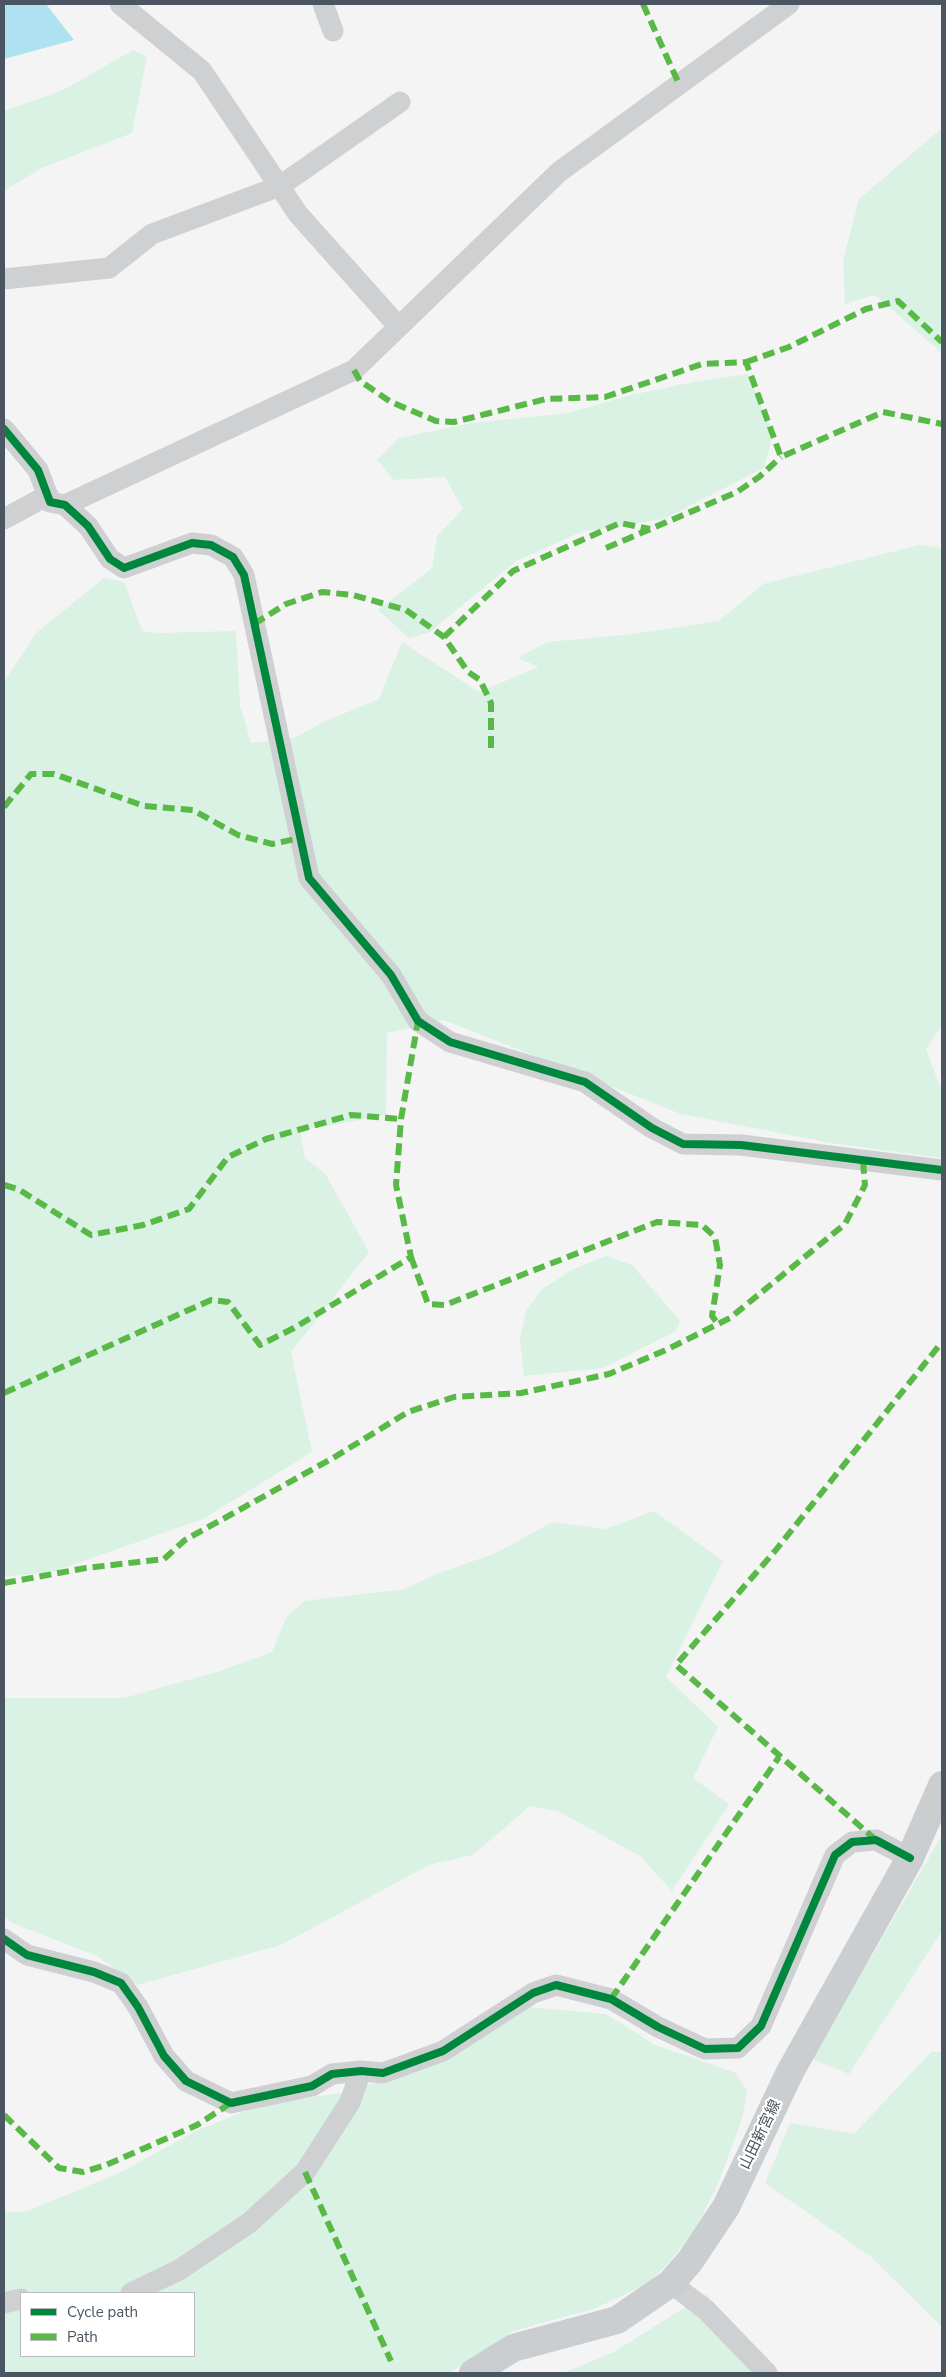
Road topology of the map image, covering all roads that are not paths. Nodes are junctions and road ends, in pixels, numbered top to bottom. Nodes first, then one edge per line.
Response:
1 (120, 4) edge
2 (323, 4) edge
3 (789, 4) edge
4 (333, 31) dead end
5 (400, 102) dead end
6 (280, 186) junction
7 (4, 279) edge
8 (398, 326) junction
9 (4, 429) edge
10 (57, 500) junction
11 (4, 519) edge
12 (942, 1170) edge
13 (942, 1785) edge
14 (910, 1858) junction
15 (4, 1940) edge
16 (361, 2071) junction
17 (671, 2283) junction
18 (133, 2292) edge
19 (20, 2299) edge
20 (4, 2303) edge
21 (473, 2373) edge
22 (767, 2373) edge

1 - 6 street
2 - 4 street
3 - 8 street
5 - 6 street
6 - 7 street
6 - 8 street
8 - 10 street
9 - 10 street
10 - 11 street
10 - 12 street
13 - 14 main road, 山田新宮線
14 - 16 street
14 - 17 main road, 山田新宮線
15 - 16 street
16 - 18 street
17 - 21 main road, 山田新宮線
17 - 22 street
19 - 20 street

